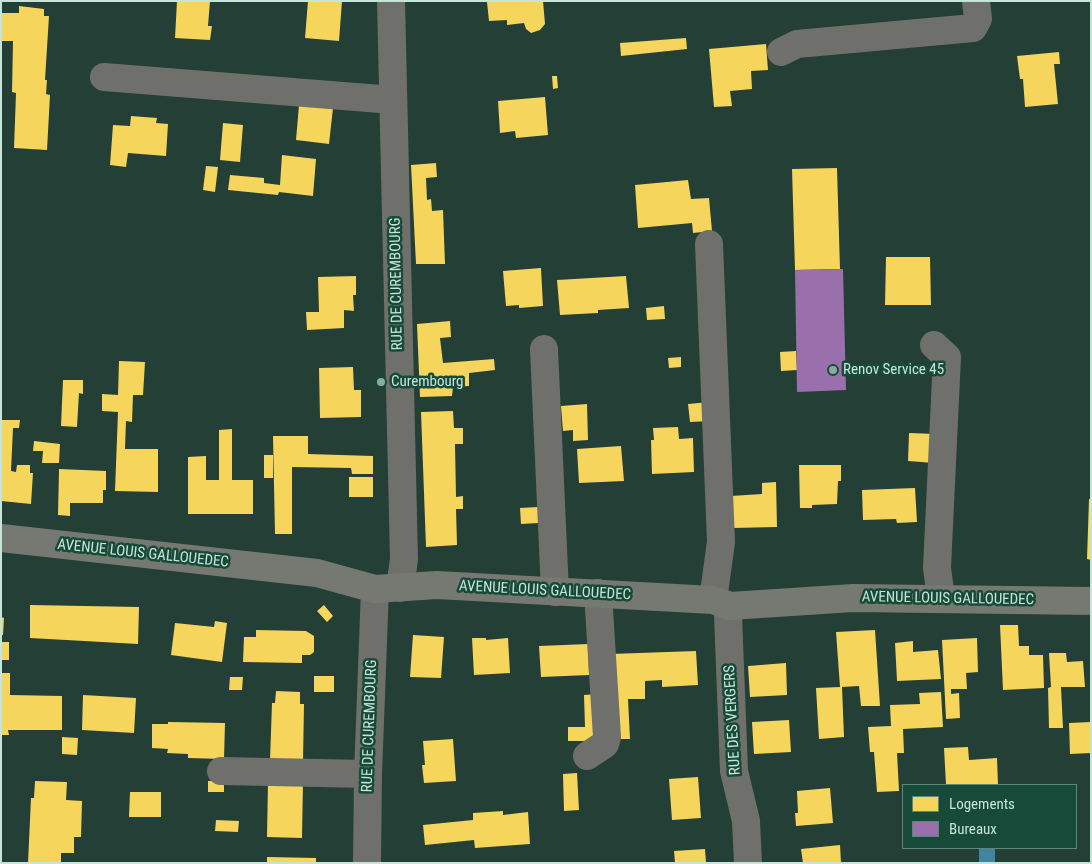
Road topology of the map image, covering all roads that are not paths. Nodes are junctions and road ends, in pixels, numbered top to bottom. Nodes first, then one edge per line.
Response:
1 (391, 1) edge
2 (976, 1) edge
3 (781, 52) dead end
4 (104, 77) dead end
5 (393, 100) junction
6 (709, 244) dead end
7 (934, 345) dead end
8 (544, 349) dead end
9 (1, 538) edge
10 (387, 589) junction
11 (555, 592) junction
12 (598, 593) junction
13 (941, 598) junction
14 (1091, 601) edge
15 (722, 603) junction
16 (587, 756) dead end
17 (221, 771) dead end
18 (368, 774) junction
19 (367, 863) edge
20 (748, 863) edge

1 - 5 street, RUE DE CUREMBOURG
2 - 3 street
4 - 5 street
5 - 10 street, RUE DE CUREMBOURG
6 - 15 street, RUE DES VERGERS
7 - 13 street
8 - 11 street
9 - 10 main road, AVENUE LOUIS GALLOUEDEC
10 - 11 main road, AVENUE LOUIS GALLOUEDEC
10 - 18 street, RUE DE CUREMBOURG
11 - 12 main road, AVENUE LOUIS GALLOUEDEC
12 - 15 main road, AVENUE LOUIS GALLOUEDEC
12 - 16 street
13 - 14 main road, AVENUE LOUIS GALLOUEDEC
13 - 15 main road, AVENUE LOUIS GALLOUEDEC
15 - 20 street, RUE DES VERGERS
17 - 18 street
18 - 19 street, RUE DE CUREMBOURG

